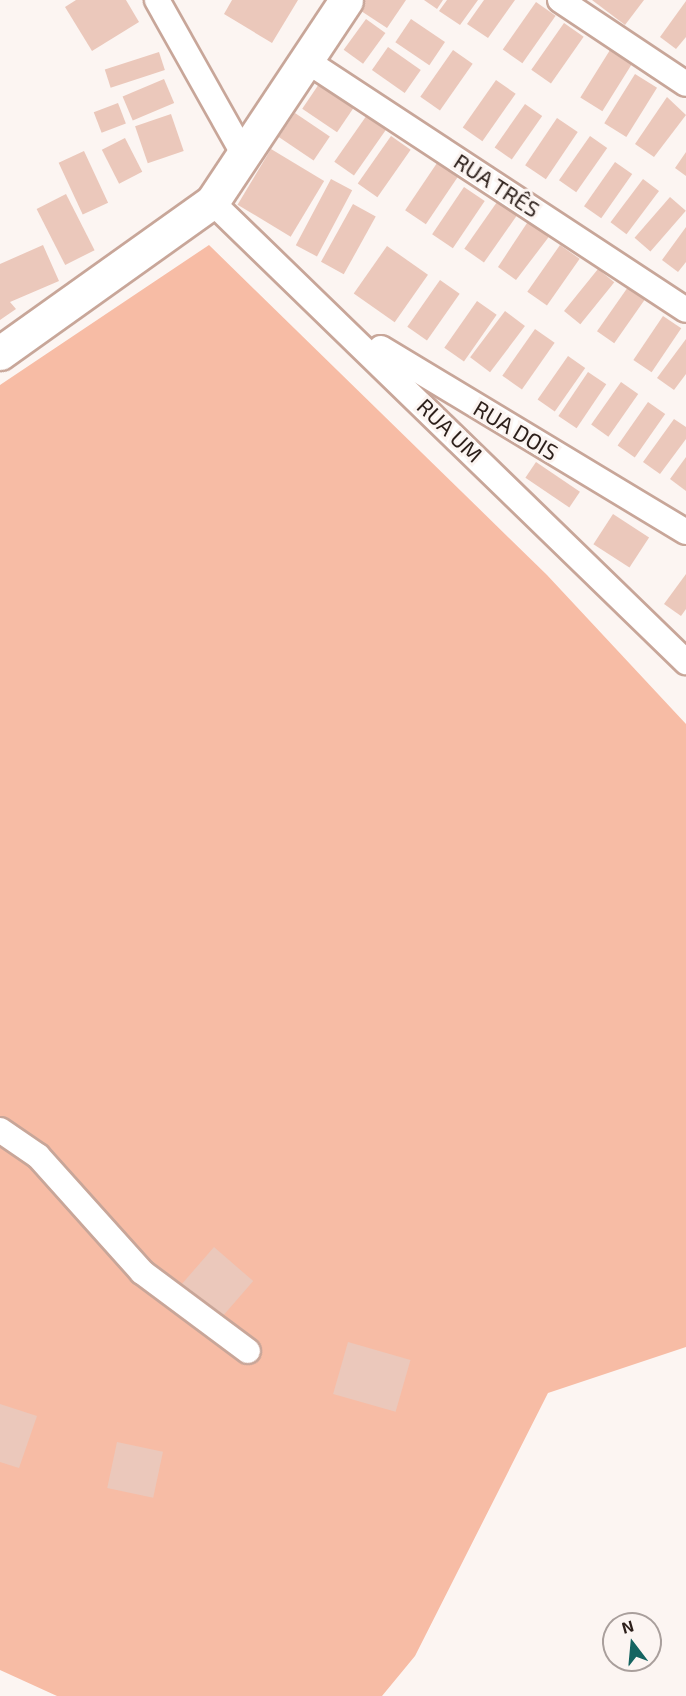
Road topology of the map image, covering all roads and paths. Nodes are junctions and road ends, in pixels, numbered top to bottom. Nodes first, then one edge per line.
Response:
1 (157, 0) edge
2 (346, 0) edge
3 (560, 0) edge
4 (307, 61) junction
5 (686, 84) edge
6 (244, 155) junction
7 (212, 202) junction
8 (686, 310) edge
9 (345, 327) junction
10 (0, 353) edge
11 (686, 532) edge
12 (686, 662) edge
13 (0, 1130) edge
14 (248, 1351) dead end

1 - 6 street
2 - 4 main road
3 - 5 street
4 - 6 main road
4 - 8 street, RUA TRÊS
6 - 7 main road
7 - 9 street, RUA UM
7 - 10 main road
9 - 11 street, RUA DOIS
9 - 12 street, RUA UM
13 - 14 street

